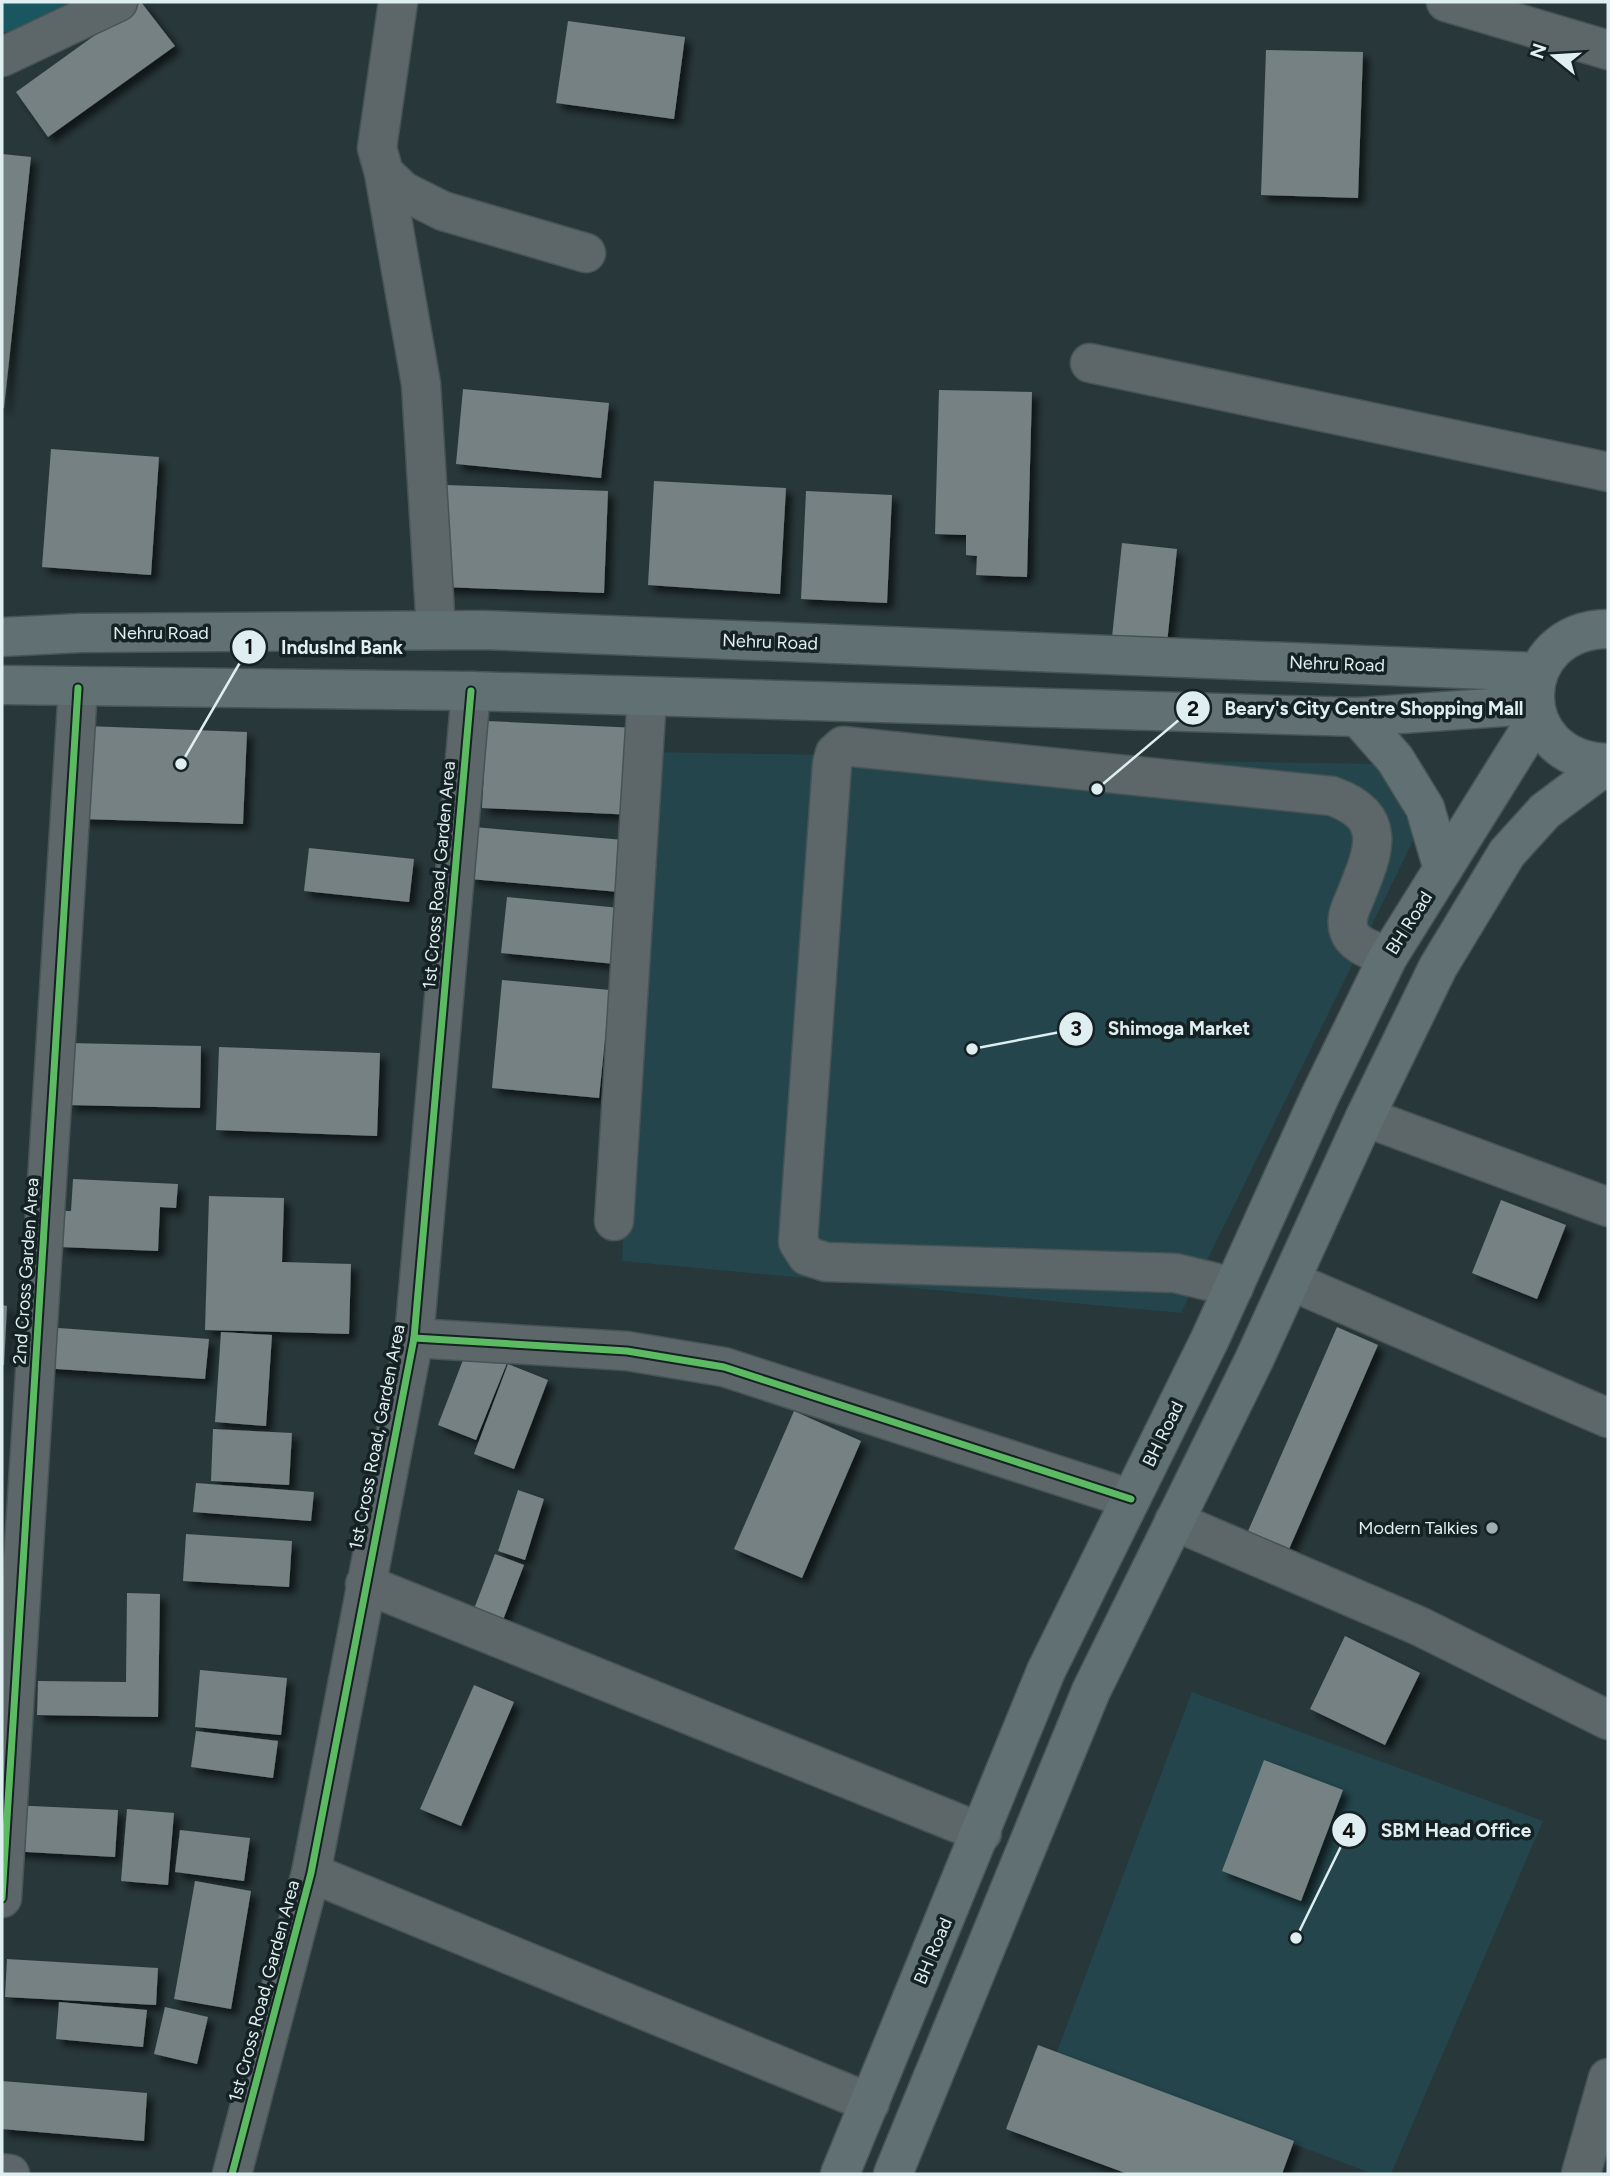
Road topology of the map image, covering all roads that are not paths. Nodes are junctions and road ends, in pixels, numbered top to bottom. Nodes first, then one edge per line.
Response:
1 (118, 2) edge
2 (398, 2) edge
3 (1446, 2) edge
4 (1608, 50) edge
5 (2, 57) edge
6 (384, 173) junction
7 (586, 253) dead end
8 (1090, 363) dead end
9 (1608, 472) edge
10 (1608, 629) edge
11 (436, 630) junction
12 (2, 637) edge
13 (2, 685) edge
14 (78, 688) junction
15 (471, 691) junction
16 (647, 697) junction
17 (1536, 699) junction
18 (1358, 717) junction
19 (1608, 763) edge
20 (1443, 869) junction
21 (1388, 957) junction
22 (1365, 1117) junction
23 (1608, 1207) edge
24 (614, 1221) dead end
25 (1290, 1281) junction
26 (1234, 1287) junction
27 (414, 1338) junction
28 (1608, 1418) edge
29 (1130, 1499) junction
30 (1174, 1521) junction
31 (365, 1584) junction
32 (1608, 1720) edge
33 (982, 1833) junction
34 (311, 1873) junction
35 (2, 1898) edge
36 (1608, 2078) edge
37 (870, 2103) junction
38 (2, 2173) edge
39 (10, 2174) edge
40 (232, 2174) edge
41 (840, 2174) edge
42 (893, 2174) edge
43 (1581, 2174) edge

1 - 5 street
2 - 6 street
3 - 4 street
6 - 7 street
6 - 11 street
8 - 9 street
10 - 17 main road, BH Road
11 - 12 main road, Nehru Road
11 - 17 main road, Nehru Road
13 - 14 main road
14 - 15 main road
14 - 35 street, 2nd Cross Garden Area
15 - 16 main road
15 - 27 street, 1st Cross Road, Garden Area
16 - 18 main road
16 - 24 street
17 - 18 main road
17 - 19 main road
17 - 20 main road, BH Road
18 - 20 main road
19 - 22 main road
20 - 21 main road, BH Road
21 - 26 main road, BH Road
21 - 26 street
22 - 23 street
22 - 25 main road
25 - 28 street
25 - 30 main road
26 - 29 main road, BH Road
27 - 29 street
27 - 31 street, 1st Cross Road, Garden Area
29 - 33 main road, BH Road
30 - 32 street
30 - 42 main road
31 - 33 street
31 - 34 street, 1st Cross Road, Garden Area
33 - 37 main road, BH Road
34 - 37 street
34 - 40 street, 1st Cross Road, Garden Area
36 - 43 street
37 - 41 main road, BH Road
38 - 39 street

